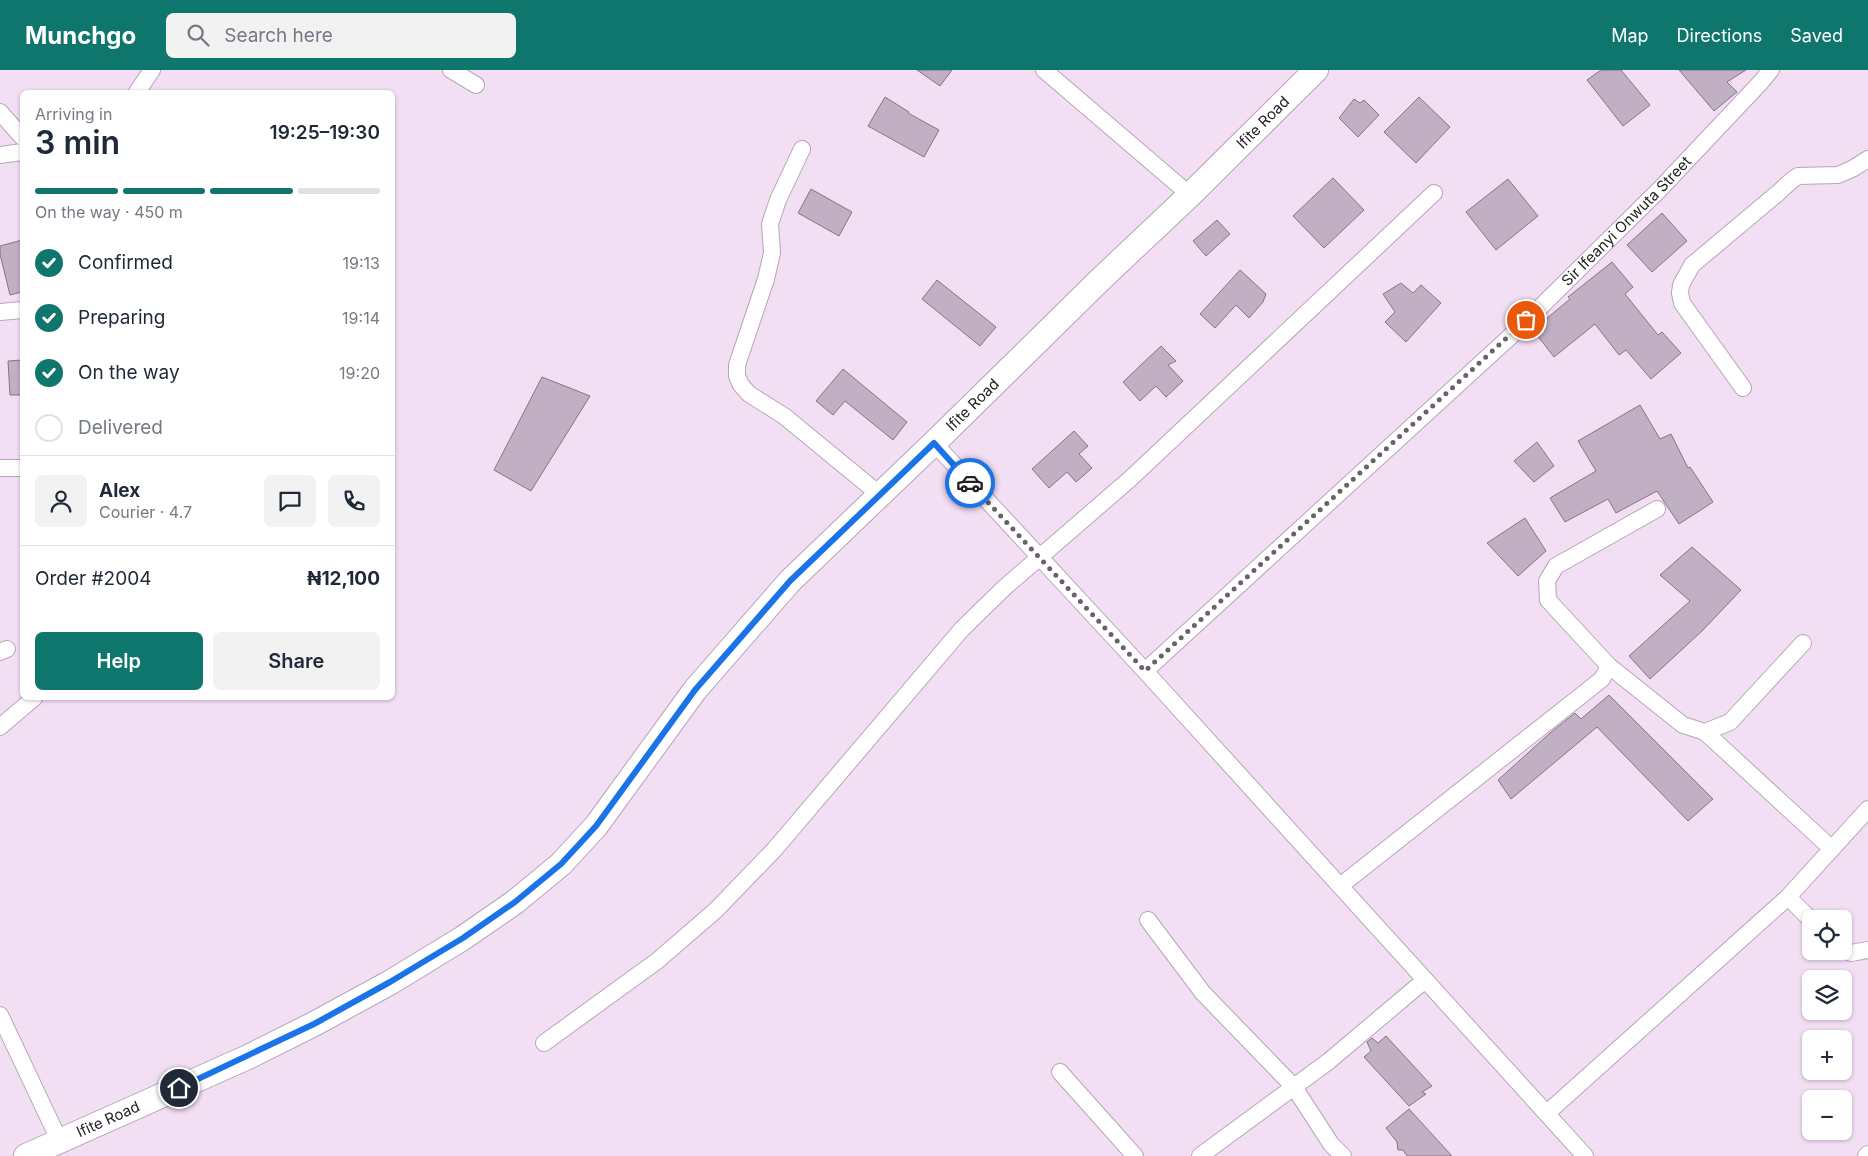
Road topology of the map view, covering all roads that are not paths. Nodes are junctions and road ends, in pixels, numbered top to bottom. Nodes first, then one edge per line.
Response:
1 (152, 70) edge
2 (451, 70) edge
3 (1044, 70) edge
4 (1316, 70) edge
5 (1771, 70) edge
6 (476, 85) dead end
7 (138, 90) edge
8 (0, 112) edge
9 (20, 135) edge
10 (802, 149) dead end
11 (20, 152) edge
12 (0, 155) edge
13 (1868, 159) edge
14 (1434, 193) dead end
15 (1190, 195) junction
16 (20, 310) edge
17 (0, 312) edge
18 (1743, 388) dead end
19 (934, 443) junction
20 (0, 468) edge
21 (20, 468) edge
22 (879, 494) junction
23 (1658, 509) dead end
24 (1040, 558) junction
25 (1803, 643) dead end
26 (1609, 666) junction
27 (1145, 671) junction
28 (32, 700) edge
29 (0, 727) edge
30 (1705, 732) junction
31 (1868, 809) edge
32 (1832, 849) junction
33 (1340, 886) junction
34 (1788, 897) junction
35 (1802, 911) edge
36 (1148, 920) dead end
37 (1868, 950) edge
38 (1852, 953) edge
39 (1425, 980) junction
40 (0, 1015) edge
41 (544, 1043) dead end
42 (1060, 1072) dead end
43 (1294, 1087) junction
44 (1547, 1114) junction
45 (60, 1142) junction
46 (26, 1156) edge
47 (1135, 1156) edge
48 (1200, 1156) edge
49 (1343, 1156) edge
50 (1585, 1156) edge

1 - 7 street
2 - 6 street
3 - 15 street
4 - 15 street, Ifite Road
5 - 27 street, Sir Ifeanyi Onwuta Street
8 - 9 street
10 - 22 street
11 - 12 street
13 - 18 street
14 - 24 street
15 - 19 street, Ifite Road
16 - 17 street
19 - 22 street, Ifite Road
19 - 24 street
20 - 21 street
22 - 45 street, Ifite Road
23 - 26 street
24 - 27 street
24 - 41 street
25 - 30 street
26 - 30 street
26 - 33 street
27 - 33 street
28 - 29 street
30 - 32 street
31 - 32 street
32 - 34 street
33 - 39 street
34 - 35 street
34 - 44 street
36 - 43 street
37 - 38 street
39 - 43 street
39 - 44 street
40 - 45 street
42 - 47 street
43 - 48 street
43 - 49 street
44 - 50 street
45 - 46 street, Ifite Road

